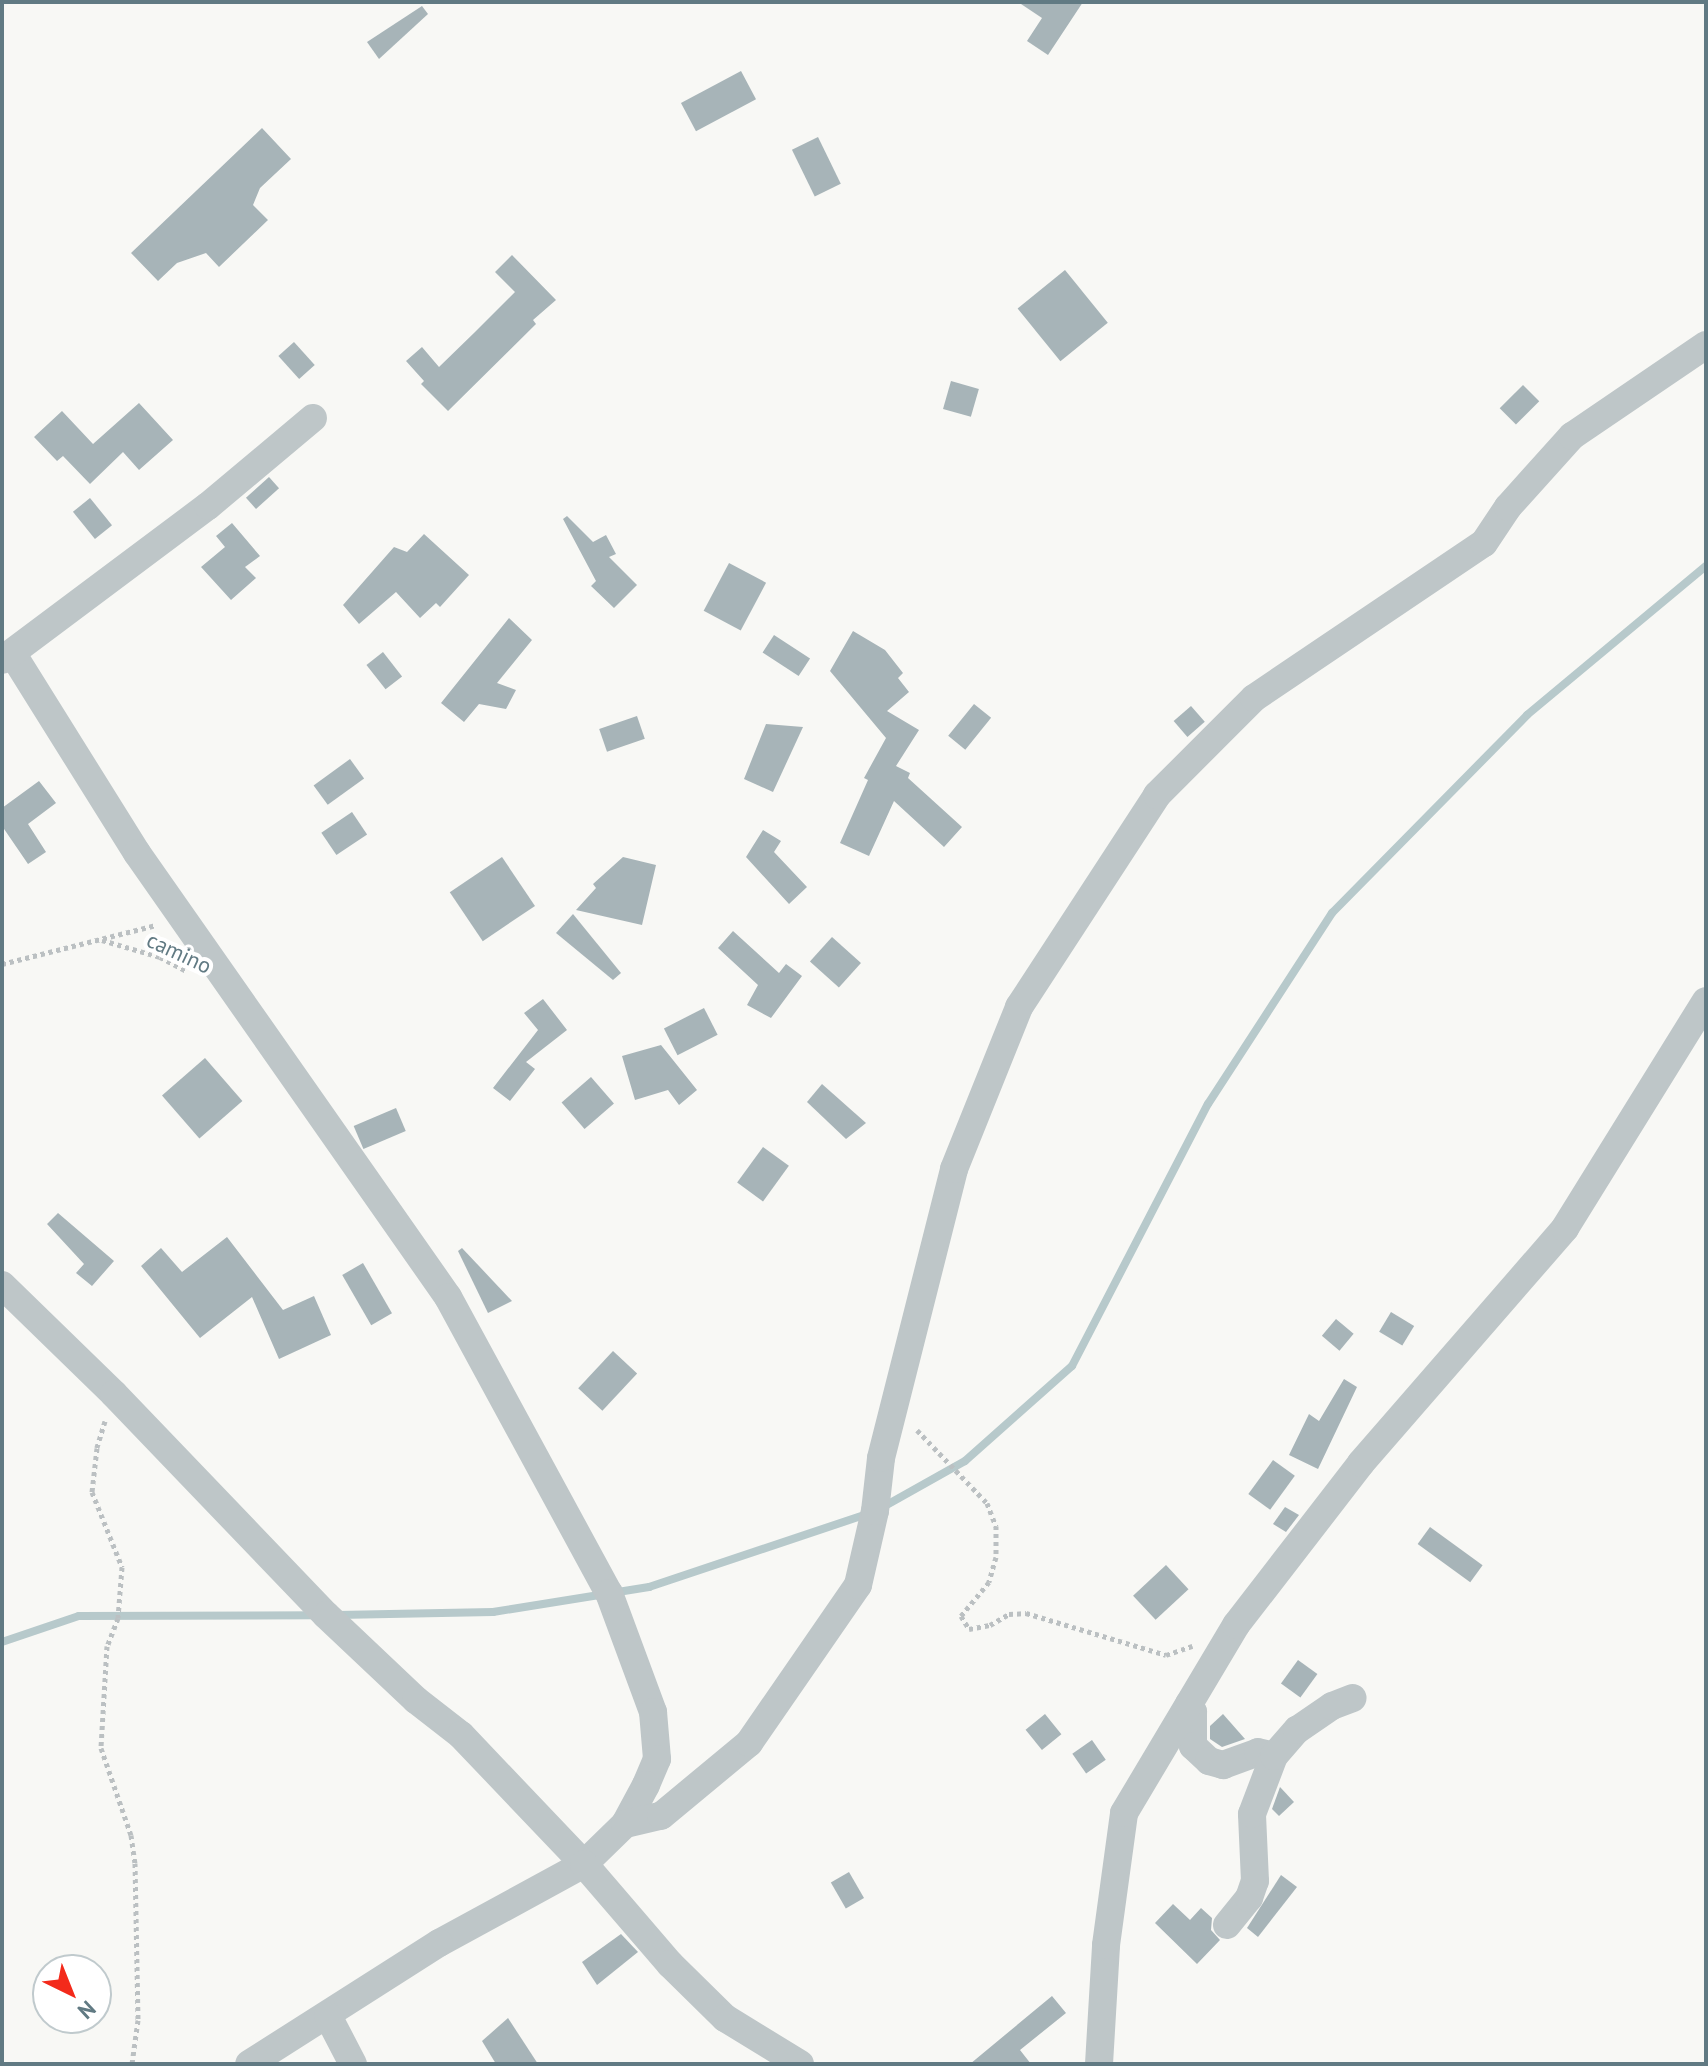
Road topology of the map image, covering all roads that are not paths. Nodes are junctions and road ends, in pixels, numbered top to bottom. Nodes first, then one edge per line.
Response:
1 (1706, 345) edge
2 (313, 418) dead end
3 (7, 657) edge
4 (1706, 1001) edge
5 (2, 1285) edge
6 (1353, 1698) dead end
7 (1189, 1704) junction
8 (1274, 1756) junction
9 (625, 1824) junction
10 (584, 1864) junction
11 (1227, 1925) dead end
12 (328, 2016) junction
13 (255, 2061) edge
14 (353, 2064) edge
15 (800, 2064) edge
16 (1099, 2064) edge

1 - 9 street
2 - 3 street
3 - 9 street
4 - 7 street
5 - 10 street
6 - 8 street
7 - 8 street
7 - 16 street
8 - 11 street
9 - 10 street
10 - 12 street
10 - 15 street
12 - 13 street
12 - 14 street

